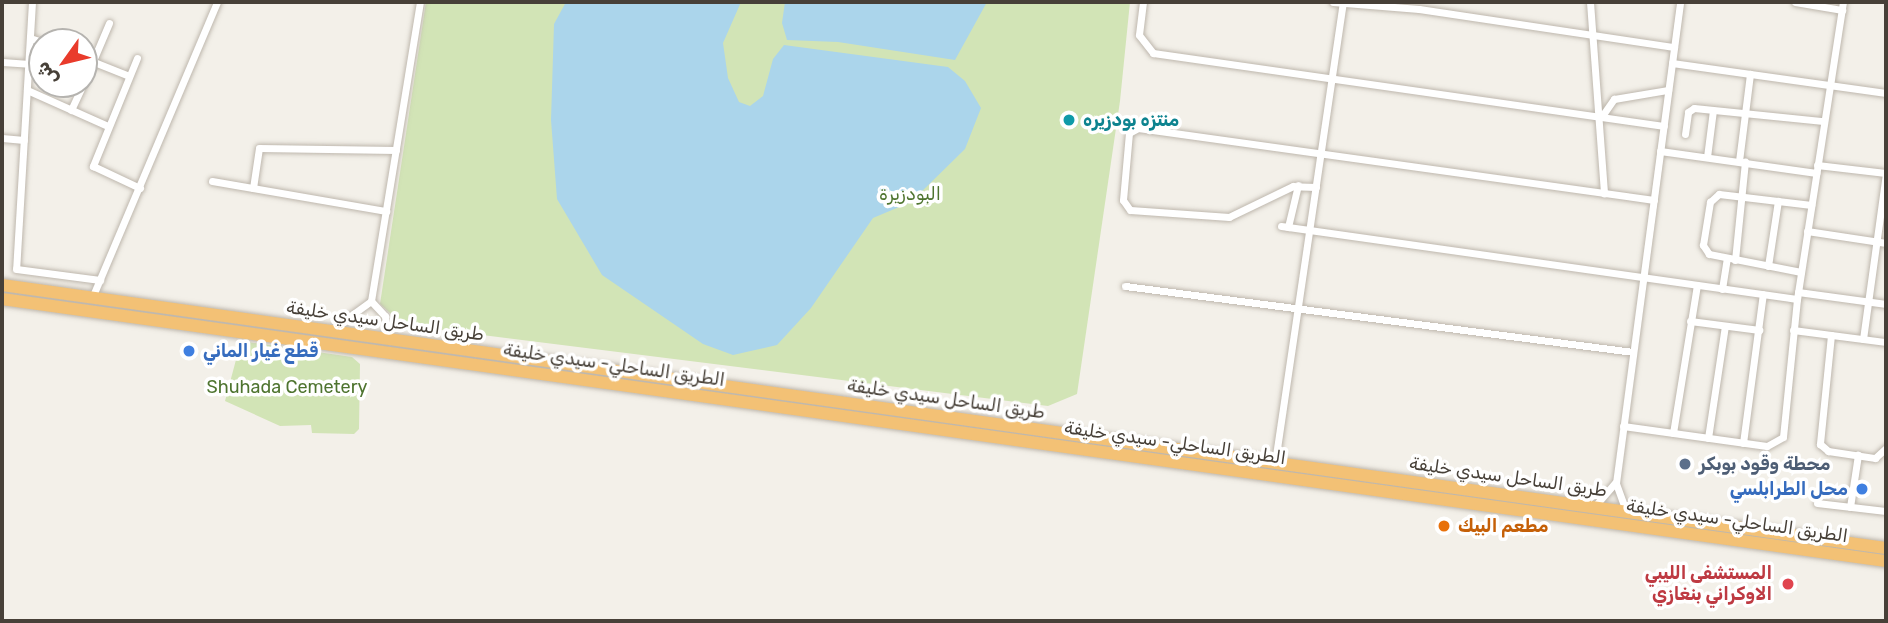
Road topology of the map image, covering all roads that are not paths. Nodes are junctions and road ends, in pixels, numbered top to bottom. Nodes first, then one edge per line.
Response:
1 (32, 2) edge
2 (217, 2) edge
3 (419, 2) edge
4 (1143, 2) edge
5 (1333, 2) edge
6 (1590, 2) edge
7 (1680, 2) edge
8 (1795, 2) edge
9 (1343, 3) edge
10 (1832, 5) edge
11 (1842, 6) edge
12 (109, 23) dead end
13 (31, 28) edge
14 (1590, 35) junction
15 (1674, 47) junction
16 (98, 50) edge
17 (137, 58) dead end
18 (2, 62) edge
19 (1672, 62) junction
20 (28, 64) edge
21 (98, 64) edge
22 (1750, 74) junction
23 (1332, 75) junction
24 (130, 76) junction
25 (28, 77) edge
26 (1829, 85) junction
27 (27, 90) junction
28 (1668, 90) junction
29 (1886, 93) edge
30 (76, 98) edge
31 (71, 110) junction
32 (1713, 110) junction
33 (1745, 113) junction
34 (1600, 116) junction
35 (1824, 121) junction
36 (108, 126) junction
37 (1664, 126) junction
38 (1685, 134) dead end
39 (2, 138) edge
40 (24, 140) junction
41 (396, 150) junction
42 (1660, 151) junction
43 (1320, 155) junction
44 (1707, 157) junction
45 (1742, 162) junction
46 (1817, 169) junction
47 (1886, 173) edge
48 (212, 181) dead end
49 (1298, 185) junction
50 (253, 187) junction
51 (1316, 187) junction
52 (140, 188) junction
53 (1604, 193) junction
54 (1742, 197) junction
55 (1654, 200) junction
56 (1778, 201) junction
57 (1811, 205) junction
58 (386, 211) junction
59 (1310, 229) junction
60 (1807, 231) junction
61 (1877, 242) junction
62 (1886, 243) edge
63 (1731, 259) junction
64 (1768, 266) junction
65 (16, 269) junction
66 (1801, 272) junction
67 (1644, 276) junction
68 (100, 280) junction
69 (1697, 285) junction
70 (8, 286) edge
71 (1125, 286) dead end
72 (1722, 289) junction
73 (1763, 294) junction
74 (1797, 295) junction
75 (92, 298) junction
76 (2, 299) edge
77 (371, 301) junction
78 (1869, 302) junction
79 (1886, 304) edge
80 (1298, 309) junction
81 (1690, 321) junction
82 (1725, 326) junction
83 (1759, 330) junction
84 (1793, 330) junction
85 (328, 332) junction
86 (1831, 335) junction
87 (388, 339) junction
88 (1864, 339) junction
89 (1886, 342) edge
90 (1633, 352) junction
91 (1623, 426) junction
92 (1673, 433) junction
93 (1708, 438) junction
94 (1743, 443) junction
95 (1886, 448) edge
96 (1858, 455) junction
97 (1189, 457) junction
98 (1275, 463) junction
99 (1616, 483) junction
100 (1817, 503) dead end
101 (1594, 507) junction
102 (1850, 507) junction
103 (1626, 511) junction
104 (1886, 511) edge
105 (1886, 548) edge
106 (1886, 561) edge

1 - 13 street
2 - 52 street
3 - 41 street
4 - 23 street
5 - 9 street
6 - 14 street
7 - 15 street
8 - 10 street
9 - 14 street
9 - 23 street
10 - 11 street
11 - 26 street
12 - 16 street
14 - 15 street
14 - 34 street
15 - 19 street
17 - 24 street
18 - 20 street
19 - 22 street
19 - 28 street
21 - 24 street
22 - 26 street
22 - 33 street
23 - 34 street
23 - 43 street
24 - 36 street
25 - 27 street
26 - 29 street
26 - 35 street
27 - 31 street
27 - 40 street
28 - 34 street
28 - 37 street
30 - 31 street
31 - 36 street
32 - 33 street
32 - 38 street
32 - 44 street
33 - 35 street
33 - 45 street
34 - 37 street
34 - 53 street
35 - 46 street
36 - 52 street
37 - 42 street
39 - 40 street
40 - 65 street
41 - 50 street
41 - 58 street
42 - 44 street
42 - 55 street
43 - 49 street
43 - 51 street
43 - 53 street
44 - 45 street
45 - 46 street
45 - 54 street
46 - 47 street
46 - 57 street
47 - 61 street
48 - 50 street
49 - 51 street
49 - 59 street
50 - 58 street
51 - 59 street
52 - 68 street
53 - 55 street
54 - 56 street
54 - 63 street
54 - 63 street
55 - 67 street
56 - 57 street
56 - 64 street
57 - 60 street
58 - 77 street
59 - 67 street
59 - 80 street
60 - 61 street
60 - 66 street
61 - 62 street
61 - 78 street
63 - 64 street
63 - 72 street
64 - 66 street
65 - 68 street
65 - 70 street
66 - 74 street
67 - 69 street
67 - 90 street
68 - 75 street
69 - 72 street
69 - 81 street
70 - 75 highway, طريق الساحل سيدي خليفة
71 - 80 street
72 - 73 street
73 - 74 street
73 - 83 street
74 - 78 street
74 - 84 street
75 - 85 highway, طريق الساحل سيدي خليفة
76 - 97 highway, الطريق الساحلي- سيدي خليفة
77 - 85 street
77 - 87 street
78 - 79 street
78 - 88 street
80 - 90 street
80 - 98 street
81 - 82 street
81 - 92 street
82 - 83 street
82 - 93 street
83 - 94 street
84 - 86 street
84 - 94 street
85 - 87 highway, طريق الساحل سيدي خليفة
86 - 88 street
86 - 96 street
87 - 97 highway, طريق الساحل سيدي خليفة
88 - 89 street
90 - 91 street
91 - 92 street
91 - 99 street
92 - 93 street
93 - 94 street
95 - 96 street
96 - 102 street
97 - 98 highway, طريق الساحل سيدي خليفة
97 - 106 highway, الطريق الساحلي- سيدي خليفة
98 - 101 highway, طريق الساحل سيدي خليفة
99 - 101 street
99 - 103 street
100 - 102 street
101 - 103 highway, طريق الساحل سيدي خليفة
102 - 104 street
103 - 105 highway, طريق الساحل سيدي خليفة

